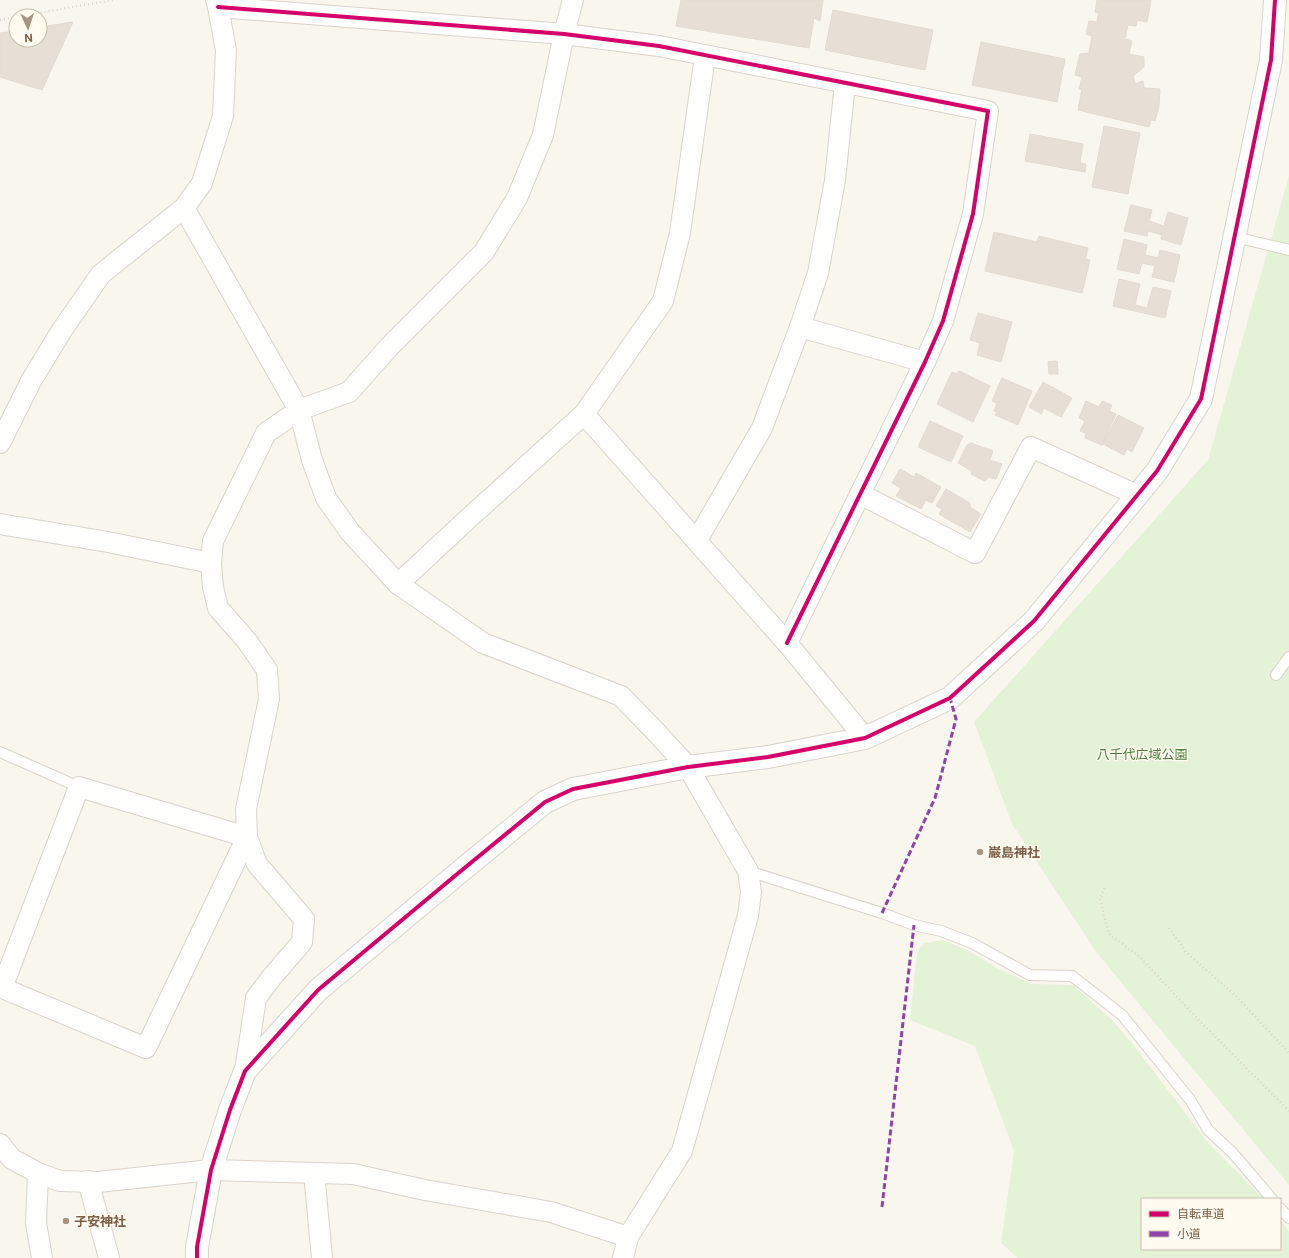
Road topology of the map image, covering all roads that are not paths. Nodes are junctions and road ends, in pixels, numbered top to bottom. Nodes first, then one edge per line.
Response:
1 (573, 0) edge
2 (1275, 0) edge
3 (217, 4) edge
4 (564, 34) junction
5 (705, 56) junction
6 (845, 83) junction
7 (184, 208) junction
8 (1235, 237) junction
9 (1289, 250) edge
10 (800, 326) junction
11 (925, 362) junction
12 (298, 410) junction
13 (584, 414) junction
14 (0, 443) edge
15 (860, 494) junction
16 (1137, 495) junction
17 (0, 524) edge
18 (697, 540) junction
19 (211, 564) junction
20 (398, 584) junction
21 (787, 643) junction
22 (1289, 657) edge
23 (1276, 675) dead end
24 (865, 738) junction
25 (0, 752) edge
26 (688, 767) junction
27 (79, 787) junction
28 (247, 837) junction
29 (748, 871) junction
30 (245, 1071) junction
31 (0, 1144) edge
32 (211, 1170) junction
33 (38, 1173) junction
34 (314, 1173) junction
35 (88, 1181) junction
36 (1271, 1198) edge
37 (1281, 1209) edge
38 (1289, 1218) edge
39 (628, 1237) junction
40 (42, 1258) edge
41 (109, 1258) edge
42 (197, 1258) edge
43 (322, 1258) edge
44 (623, 1258) edge

1 - 4 street
2 - 8 street
3 - 4 street
3 - 7 street
4 - 5 street
4 - 12 street
5 - 6 street
5 - 13 street
6 - 10 street
6 - 11 street
7 - 12 street
7 - 14 street
8 - 9 lane
8 - 16 street
10 - 11 street
10 - 18 street
11 - 15 street
12 - 19 street
12 - 20 street
13 - 18 street
13 - 20 street
15 - 16 street
15 - 21 street
16 - 24 street
17 - 19 street
18 - 21 street
19 - 28 street
20 - 26 street
21 - 24 street
22 - 23 lane
24 - 26 street
25 - 27 lane
26 - 29 street
26 - 30 street
27 - 28 street
27 - 28 street
28 - 30 street
29 - 36 lane
29 - 39 street
30 - 32 street
31 - 33 street
32 - 34 street
32 - 35 street
32 - 42 street
33 - 35 street
33 - 40 street
34 - 39 street
34 - 43 street
35 - 41 street
37 - 38 lane
39 - 44 street

